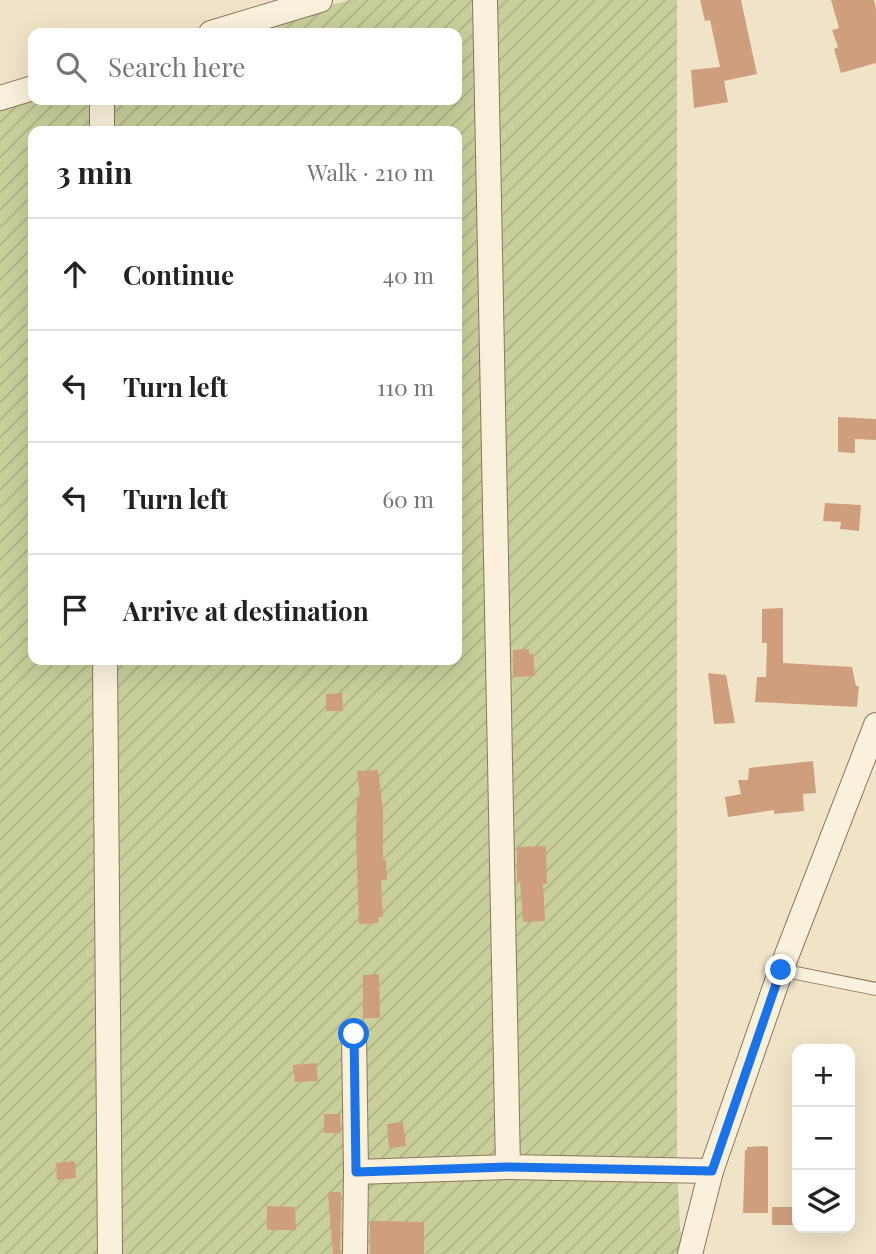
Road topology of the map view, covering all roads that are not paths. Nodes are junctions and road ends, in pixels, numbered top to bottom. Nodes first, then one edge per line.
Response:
1 (320, 0) edge
2 (485, 0) edge
3 (228, 28) edge
4 (28, 90) edge
5 (0, 98) edge
6 (102, 105) edge
7 (102, 126) edge
8 (106, 665) edge
9 (876, 725) edge
10 (781, 970) junction
11 (876, 989) edge
12 (354, 1034) dead end
13 (508, 1167) junction
14 (712, 1171) junction
15 (356, 1172) junction
16 (110, 1254) edge
17 (355, 1254) edge
18 (690, 1254) edge

1 - 3 street
2 - 13 street
4 - 5 street
6 - 7 street
8 - 16 street
9 - 10 street
10 - 11 lane
10 - 14 street
12 - 15 street
13 - 14 street
13 - 15 street
14 - 18 street
15 - 17 street

